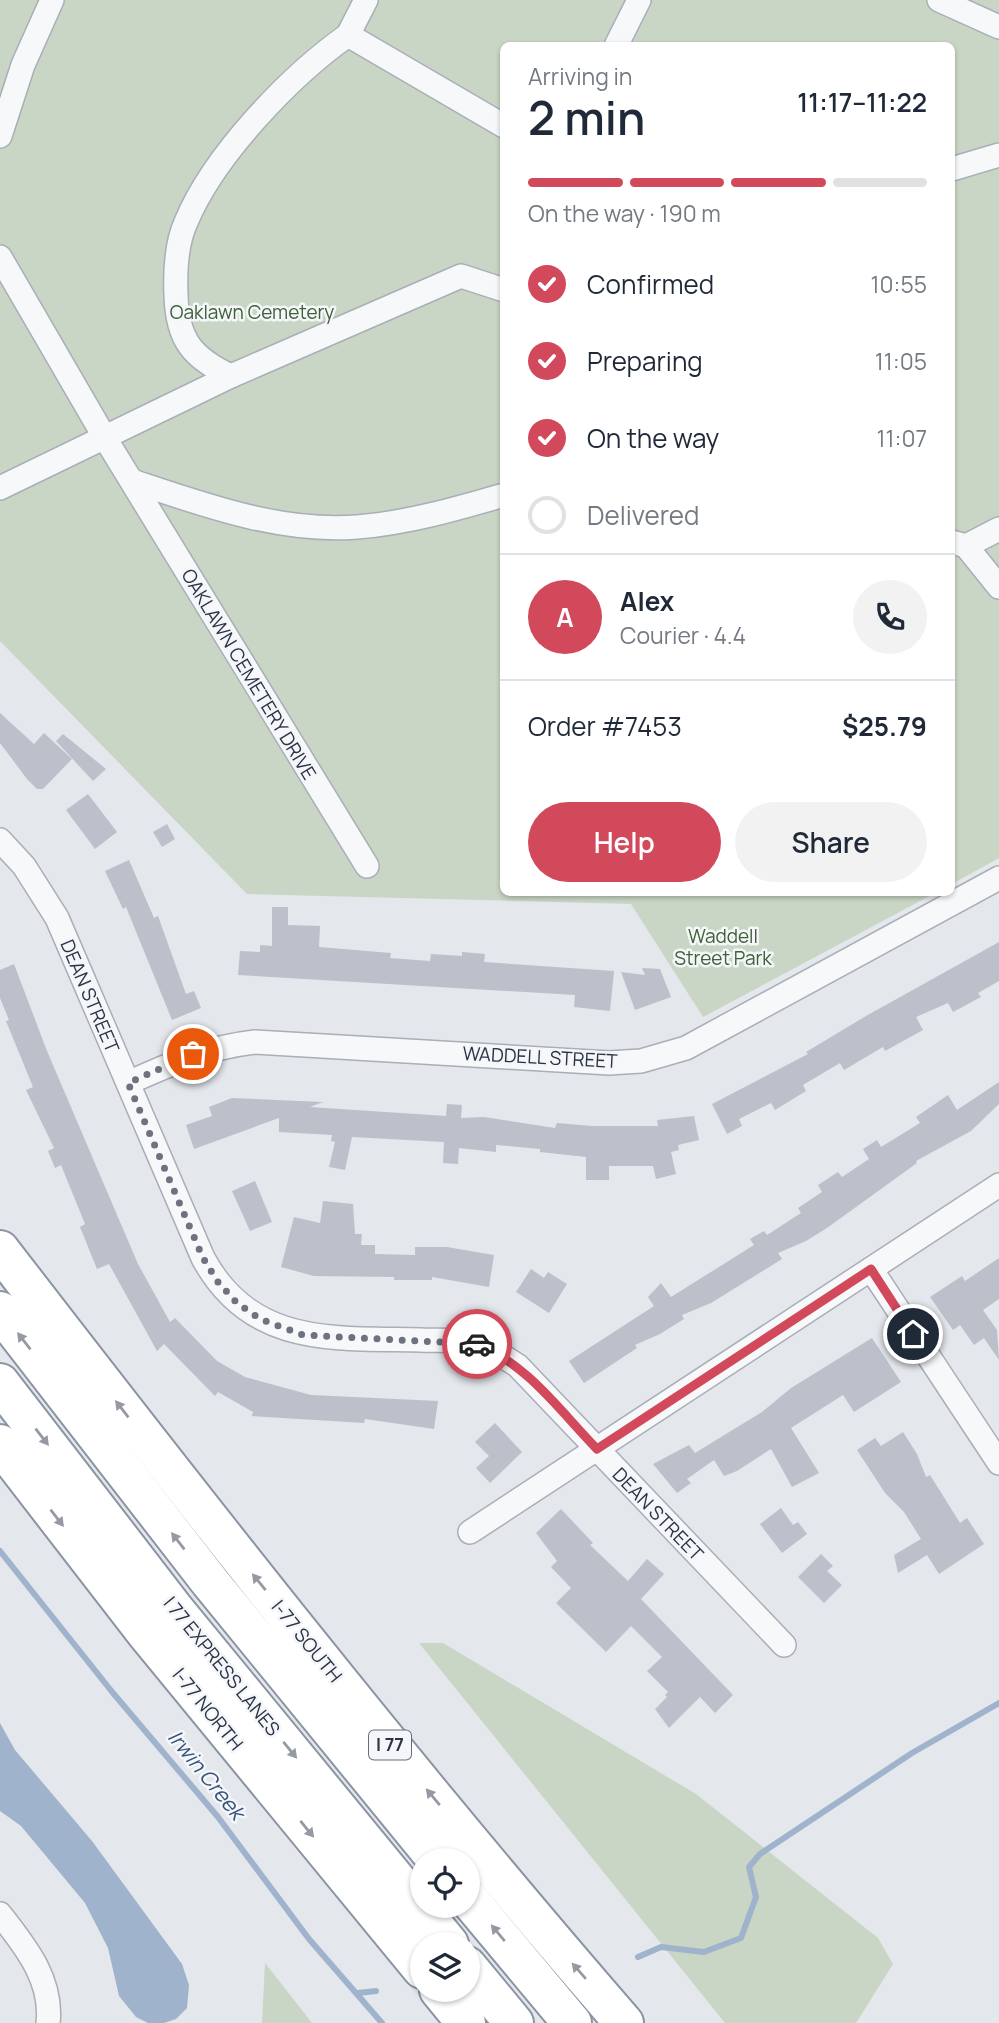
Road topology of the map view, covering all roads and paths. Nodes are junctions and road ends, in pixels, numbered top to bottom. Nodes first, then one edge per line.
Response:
1 (52, 0) edge
2 (366, 0) edge
3 (639, 0) edge
4 (939, 0) edge
5 (999, 27) edge
6 (348, 35) junction
7 (618, 42) edge
8 (500, 124) edge
9 (0, 136) edge
10 (999, 155) edge
11 (955, 168) edge
12 (0, 257) edge
13 (500, 289) edge
14 (231, 376) junction
15 (105, 438) junction
16 (132, 481) junction
17 (0, 488) edge
18 (500, 496) edge
19 (999, 530) edge
20 (959, 544) edge
21 (999, 587) edge
22 (0, 840) edge
23 (367, 866) dead end
24 (999, 878) edge
25 (128, 1083) junction
26 (999, 1185) edge
27 (0, 1250) edge
28 (871, 1269) junction
29 (0, 1311) edge
30 (0, 1383) edge
31 (0, 1444) edge
32 (597, 1449) junction
33 (999, 1464) edge
34 (470, 1532) dead end
35 (784, 1645) dead end
36 (427, 1848) edge
37 (480, 1913) edge
38 (0, 1914) edge
39 (439, 1932) edge
40 (410, 1954) edge
41 (480, 1982) edge
42 (449, 2002) edge
43 (48, 2023) edge
44 (466, 2023) edge
45 (514, 2023) edge
46 (572, 2023) edge
47 (624, 2023) edge

1 - 9 street
2 - 6 street
3 - 7 street
4 - 5 street
6 - 8 street
6 - 14 street
10 - 11 street
12 - 15 street, OAKLAWN CEMETERY DRIVE
13 - 14 street
14 - 15 street
15 - 16 street, OAKLAWN CEMETERY DRIVE
15 - 17 street
16 - 18 street
16 - 23 street, OAKLAWN CEMETERY DRIVE
19 - 20 street
20 - 21 street
22 - 25 street, DEAN STREET
24 - 25 street, WADDELL STREET
25 - 32 street, DEAN STREET
26 - 28 street
47 -> 27 highway, I-77 SOUTH / I 77
28 - 32 street
28 - 33 street
36 -> 29 highway, I 77
30 -> 39 highway, I 77 EXPRESS LANES
31 -> 40 highway, I-77 NORTH
32 - 34 street
32 - 35 street, DEAN STREET
46 -> 37 highway
38 - 43 street
41 - 45 highway
42 - 44 highway

